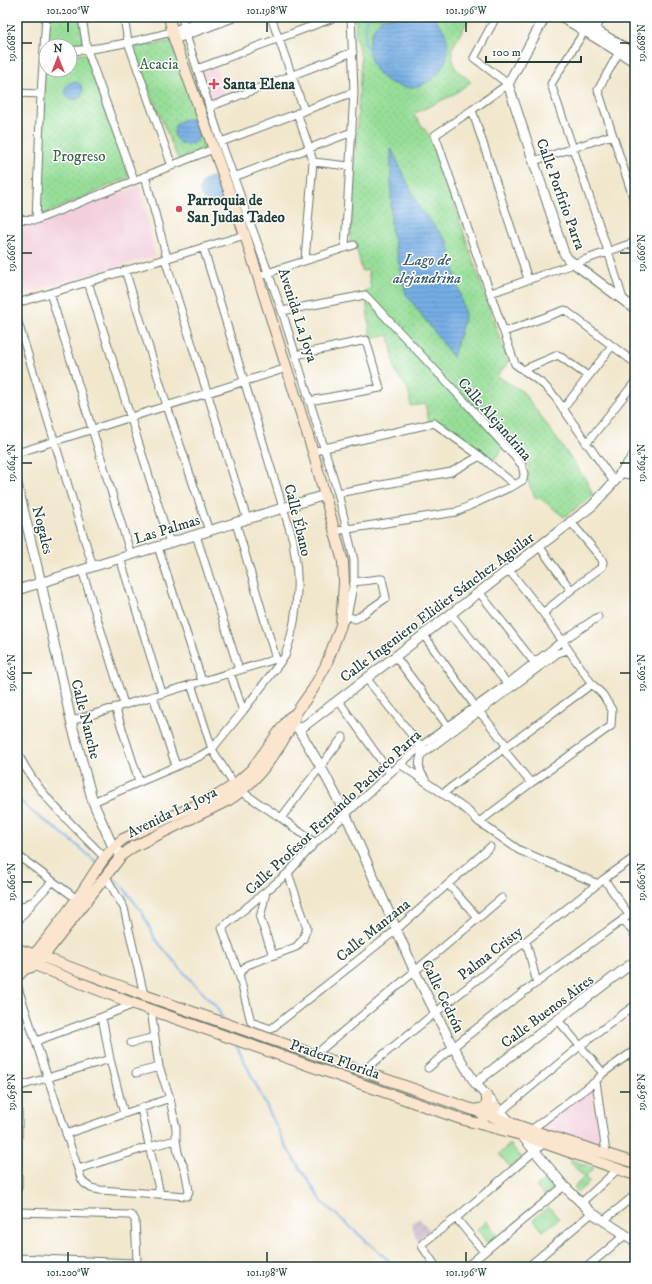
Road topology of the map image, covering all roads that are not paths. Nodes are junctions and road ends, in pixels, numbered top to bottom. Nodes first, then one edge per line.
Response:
1 (46, 17) edge
2 (82, 17) edge
3 (124, 17) edge
4 (169, 17) edge
5 (182, 17) edge
6 (212, 17) edge
7 (233, 17) edge
8 (271, 17) edge
9 (336, 17) edge
10 (351, 17) edge
11 (496, 17) edge
12 (545, 17) edge
13 (562, 17) edge
14 (574, 17) edge
15 (602, 17) edge
16 (589, 29) junction
17 (185, 31) junction
18 (173, 35) junction
19 (45, 38) edge
20 (280, 38) junction
21 (128, 42) junction
22 (87, 50) junction
23 (634, 50) edge
24 (78, 51) edge
25 (353, 52) junction
26 (619, 52) junction
27 (635, 62) edge
28 (197, 69) junction
29 (292, 75) junction
30 (43, 78) edge
31 (508, 84) junction
32 (354, 92) junction
33 (17, 93) edge
34 (41, 94) junction
35 (209, 107) junction
36 (472, 110) junction
37 (301, 112) junction
38 (352, 132) junction
39 (612, 135) junction
40 (221, 142) junction
41 (310, 147) junction
42 (573, 148) junction
43 (213, 149) junction
44 (534, 161) junction
45 (313, 162) junction
46 (172, 166) junction
47 (349, 166) junction
48 (146, 176) junction
49 (234, 177) junction
50 (134, 180) junction
51 (635, 202) edge
52 (17, 219) edge
53 (36, 220) junction
54 (245, 235) junction
55 (635, 242) edge
56 (354, 245) dead end
57 (203, 247) junction
58 (345, 248) junction
59 (608, 251) junction
60 (166, 258) junction
61 (305, 260) junction
62 (574, 264) junction
63 (125, 270) junction
64 (268, 272) junction
65 (258, 276) junction
66 (528, 278) junction
67 (88, 282) junction
68 (50, 293) junction
69 (491, 293) junction
70 (623, 299) junction
71 (17, 303) edge
72 (635, 309) edge
73 (282, 310) junction
74 (17, 319) edge
75 (504, 332) junction
76 (612, 346) junction
77 (296, 355) junction
78 (635, 363) edge
79 (287, 368) junction
80 (523, 370) junction
81 (588, 376) junction
82 (244, 381) junction
83 (635, 382) edge
84 (207, 393) junction
85 (310, 401) junction
86 (167, 406) junction
87 (563, 409) junction
88 (130, 417) junction
89 (92, 430) junction
90 (54, 441) junction
91 (586, 444) junction
92 (325, 448) junction
93 (313, 452) junction
94 (17, 453) edge
95 (635, 454) edge
96 (480, 456) junction
97 (620, 473) junction
98 (635, 476) edge
99 (614, 482) junction
100 (17, 485) edge
101 (515, 485) junction
102 (338, 493) junction
103 (325, 495) junction
104 (283, 508) junction
105 (247, 519) junction
106 (570, 521) junction
107 (236, 523) junction
108 (347, 529) junction
109 (209, 531) junction
110 (335, 531) junction
111 (196, 535) junction
112 (170, 543) junction
113 (539, 546) junction
114 (158, 547) junction
115 (131, 555) junction
116 (120, 558) junction
117 (93, 567) junction
118 (82, 570) junction
119 (509, 570) junction
120 (354, 582) junction
121 (41, 583) junction
122 (17, 590) edge
123 (571, 590) junction
124 (479, 592) junction
125 (543, 613) junction
126 (452, 614) junction
127 (347, 616) junction
128 (598, 617) dead end
129 (341, 626) junction
130 (423, 634) junction
131 (562, 641) junction
132 (568, 650) junction
133 (395, 656) junction
134 (278, 660) junction
135 (536, 666) junction
136 (239, 670) junction
137 (230, 672) junction
138 (366, 678) junction
139 (202, 681) junction
140 (191, 684) junction
141 (592, 684) junction
142 (509, 686) junction
143 (162, 693) junction
144 (153, 696) junction
145 (338, 700) junction
146 (124, 704) junction
147 (115, 707) junction
148 (477, 709) junction
149 (243, 711) junction
150 (71, 720) junction
151 (294, 721) junction
152 (450, 729) junction
153 (343, 737) dead end
154 (505, 748) junction
155 (212, 749) junction
156 (423, 749) junction
157 (17, 751) edge
158 (400, 764) junction
159 (176, 766) junction
160 (321, 767) junction
161 (390, 773) junction
162 (140, 781) junction
163 (427, 783) junction
164 (531, 783) junction
165 (234, 785) junction
166 (242, 792) junction
167 (442, 794) junction
168 (93, 802) junction
169 (346, 815) junction
170 (281, 818) junction
171 (479, 822) junction
172 (315, 843) junction
173 (113, 847) junction
174 (490, 847) dead end
175 (17, 855) edge
176 (122, 855) junction
177 (635, 857) edge
178 (101, 862) junction
179 (288, 873) junction
180 (107, 874) junction
181 (52, 882) junction
182 (601, 882) junction
183 (448, 884) junction
184 (266, 892) junction
185 (502, 898) dead end
186 (77, 899) junction
187 (34, 900) junction
188 (17, 910) edge
189 (629, 915) edge
190 (478, 918) junction
191 (17, 922) edge
192 (396, 930) junction
193 (635, 935) edge
194 (526, 942) junction
195 (17, 949) edge
196 (273, 955) junction
197 (17, 958) edge
198 (635, 961) edge
199 (33, 962) junction
200 (415, 972) junction
201 (239, 974) junction
202 (17, 976) edge
203 (537, 983) junction
204 (17, 985) edge
205 (144, 995) junction
206 (134, 1004) junction
207 (635, 1005) edge
208 (151, 1010) junction
209 (435, 1013) junction
210 (102, 1017) junction
211 (558, 1020) junction
212 (155, 1036) junction
213 (36, 1041) junction
214 (131, 1043) dead end
215 (580, 1046) junction
216 (453, 1048) junction
217 (634, 1051) edge
218 (315, 1055) junction
219 (110, 1059) junction
220 (159, 1067) junction
221 (428, 1068) dead end
222 (635, 1068) edge
223 (363, 1072) junction
224 (603, 1072) junction
225 (136, 1073) dead end
226 (48, 1078) junction
227 (596, 1081) junction
228 (475, 1083) junction
229 (18, 1085) edge
230 (487, 1097) junction
231 (170, 1098) junction
232 (141, 1109) junction
233 (474, 1110) junction
234 (495, 1113) junction
235 (124, 1114) junction
236 (461, 1119) junction
237 (510, 1123) junction
238 (531, 1130) junction
239 (66, 1134) junction
240 (521, 1135) junction
241 (176, 1140) junction
242 (561, 1140) junction
243 (543, 1144) junction
244 (148, 1146) junction
245 (534, 1152) junction
246 (606, 1153) junction
247 (635, 1163) edge
248 (78, 1169) junction
249 (618, 1169) junction
250 (635, 1175) edge
251 (564, 1186) junction
252 (18, 1188) edge
253 (160, 1194) junction
254 (635, 1195) edge
255 (581, 1203) junction
256 (17, 1212) edge
257 (592, 1214) junction
258 (456, 1218) junction
259 (603, 1221) junction
260 (625, 1235) junction
261 (635, 1241) edge
262 (484, 1252) junction
263 (17, 1258) edge
264 (436, 1267) edge
265 (466, 1267) edge
266 (528, 1267) edge
267 (587, 1267) edge

1 - 19 street
2 - 22 street
3 - 21 street
4 - 18 main road, Avenida La Joya
5 - 17 street, Avenida La Joya
6 - 17 street
7 - 17 street
8 - 20 street
9 - 20 street
10 - 25 street
11 - 31 street
12 - 31 street
13 - 16 street
14 - 16 street
15 - 16 street
16 - 23 street
16 - 26 street
16 - 42 street
17 - 18 street
17 - 28 street, Avenida La Joya
18 - 21 street
18 - 43 main road, Avenida La Joya
20 - 28 street
20 - 29 street
21 - 22 street
21 - 46 street
22 - 24 street
22 - 50 street
25 - 29 street
25 - 32 street
26 - 27 street
26 - 39 street
28 - 35 street, Avenida La Joya
29 - 35 street
29 - 37 street
30 - 34 street
31 - 36 street
31 - 44 street, Calle Porfirio Parra
32 - 37 street
32 - 38 street
33 - 34 street
34 - 53 street
35 - 40 street, Avenida La Joya
36 - 66 street
36 - 69 street
37 - 40 street
37 - 41 street
38 - 41 street
38 - 47 street
39 - 42 street
39 - 51 street
40 - 49 street, Avenida La Joya
41 - 45 street
41 - 49 street
42 - 44 street
42 - 59 street
43 - 46 street
43 - 54 main road, Avenida La Joya
44 - 62 street, Calle Porfirio Parra
45 - 47 street
45 - 61 street
46 - 48 street
47 - 58 street
48 - 50 street
48 - 60 street
49 - 64 street, Avenida La Joya
50 - 53 street
52 - 53 street
54 - 57 street
54 - 65 main road, Avenida La Joya
55 - 59 street
56 - 58 street
57 - 60 street
57 - 82 street, Calle Ébano
58 - 61 street
59 - 62 street
59 - 70 street
60 - 63 street
60 - 84 street
61 - 64 street
62 - 66 street
62 - 70 street, Calle Porfirio Parra
63 - 67 street
63 - 86 street
64 - 65 street
64 - 73 street, Avenida La Joya
65 - 79 main road, Avenida La Joya
66 - 69 street
67 - 68 street
67 - 88 street
68 - 71 street
68 - 89 street
69 - 75 street
70 - 72 street, Calle Porfirio Parra
73 - 77 street, Avenida La Joya
73 - 101 street, Calle Alejandrina
74 - 90 street
75 - 76 street
75 - 80 street
76 - 78 street
76 - 81 street
77 - 85 street, Avenida La Joya
77 - 85 street
79 - 82 street
79 - 93 main road, Avenida La Joya
80 - 81 street
80 - 87 street
81 - 87 street
82 - 84 street
82 - 104 street, Calle Ébano
83 - 91 street
84 - 86 street
84 - 105 street
85 - 92 street, Avenida La Joya
86 - 88 street
86 - 109 street
87 - 91 street
88 - 89 street
88 - 112 street
89 - 90 street
89 - 115 street
90 - 94 street
90 - 117 street
91 - 99 street
92 - 93 street
92 - 96 street
92 - 102 street, Avenida La Joya
93 - 103 main road, Avenida La Joya
95 - 97 street, Calle Ingeniero Elidier Sánchez Aguilar
96 - 101 street
96 - 102 street
97 - 98 street
97 - 99 street, Calle Ingeniero Elidier Sánchez Aguilar
99 - 106 street, Calle Ingeniero Elidier Sánchez Aguilar
100 - 121 street, Nogales
101 - 108 street, Calle Alejandrina
102 - 108 street, Avenida La Joya
103 - 104 street, Las Palmas
103 - 110 main road, Avenida La Joya
104 - 105 street, Las Palmas
104 - 134 street, Calle Ébano
105 - 107 street, Las Palmas
106 - 113 street, Calle Ingeniero Elidier Sánchez Aguilar
106 - 123 street
107 - 109 street, Las Palmas
107 - 134 street
108 - 110 street, Calle Alejandrina
108 - 120 street, Avenida La Joya
109 - 111 street, Las Palmas
110 - 129 main road, Avenida La Joya
111 - 112 street, Las Palmas
111 - 136 street
112 - 114 street, Las Palmas
113 - 119 street, Calle Ingeniero Elidier Sánchez Aguilar
113 - 123 street
114 - 115 street, Las Palmas
114 - 139 street
115 - 116 street, Las Palmas
116 - 117 street, Las Palmas
116 - 143 street
117 - 118 street, Las Palmas
118 - 121 street, Las Palmas
118 - 146 street
119 - 124 street, Calle Ingeniero Elidier Sánchez Aguilar
119 - 125 street
120 - 127 street, Avenida La Joya
120 - 127 street
121 - 122 street, Las Palmas
121 - 150 street, Calle Nanche
123 - 125 street
124 - 126 street, Calle Ingeniero Elidier Sánchez Aguilar
124 - 135 street
125 - 131 street
126 - 130 street, Calle Ingeniero Elidier Sánchez Aguilar
126 - 142 street
127 - 129 street, Avenida La Joya
128 - 131 street, Calle Profesor Fernando Pacheco Parra
129 - 151 main road, Avenida La Joya
130 - 133 street, Calle Ingeniero Elidier Sánchez Aguilar
130 - 148 street
131 - 132 street
131 - 135 street, Calle Profesor Fernando Pacheco Parra
132 - 135 street
132 - 141 street
133 - 138 street, Calle Ingeniero Elidier Sánchez Aguilar
133 - 152 street
134 - 136 street
134 - 149 street, Calle Ébano
135 - 142 street, Calle Profesor Fernando Pacheco Parra
136 - 137 street
137 - 139 street
137 - 149 street
138 - 145 street, Calle Ingeniero Elidier Sánchez Aguilar
138 - 156 street
139 - 140 street
140 - 143 street
140 - 155 street
141 - 154 street
141 - 164 street
142 - 148 street, Calle Profesor Fernando Pacheco Parra
143 - 144 street
144 - 146 street
144 - 159 street
145 - 151 street, Calle Ingeniero Elidier Sánchez Aguilar
145 - 161 street
146 - 147 street
147 - 150 street
147 - 162 street
148 - 152 street, Calle Profesor Fernando Pacheco Parra
148 - 154 street
149 - 155 street, Calle Ébano
150 - 168 street, Calle Nanche
151 - 160 street, Calle Cedrón
151 - 165 main road, Avenida La Joya
151 - 166 main road, Avenida La Joya
152 - 156 street, Calle Profesor Fernando Pacheco Parra
153 - 160 street
154 - 164 street
154 - 167 street
155 - 159 street, Calle Ébano
155 - 165 street
156 - 158 street, Calle Profesor Fernando Pacheco Parra
156 - 163 street
157 - 178 street
158 - 161 street, Calle Profesor Fernando Pacheco Parra
158 - 163 street
159 - 162 street, Calle Ébano
160 - 169 street, Calle Cedrón
160 - 170 street
161 - 169 street, Calle Profesor Fernando Pacheco Parra
162 - 168 street, Calle Ébano
163 - 167 street
164 - 171 street
165 - 173 main road, Avenida La Joya
166 - 170 street
166 - 176 main road, Avenida La Joya
167 - 171 street
168 - 173 street, Calle Nanche
169 - 172 street, Calle Profesor Fernando Pacheco Parra
169 - 192 street, Calle Cedrón
170 - 172 street
171 - 182 street
172 - 179 street, Calle Profesor Fernando Pacheco Parra
173 - 176 street, Calle Nanche
173 - 178 main road, Avenida La Joya
174 - 183 street, Calle Manzana
175 - 181 street
176 - 180 main road, Avenida La Joya
177 - 182 street, Palma Cristy
178 - 186 main road, Avenida La Joya
179 - 184 street, Calle Profesor Fernando Pacheco Parra
179 - 196 street
180 - 199 main road, Avenida La Joya
180 - 205 street
181 - 186 street
181 - 187 street
182 - 189 street
182 - 194 street, Palma Cristy
183 - 190 street
183 - 192 street, Calle Manzana
184 - 196 street
184 - 201 street, Calle Profesor Fernando Pacheco Parra
185 - 190 street
186 - 199 main road, Avenida La Joya
187 - 188 street
187 - 191 street
189 - 193 street
189 - 203 street
190 - 200 street
192 - 200 street, Calle Cedrón
192 - 201 street, Calle Manzana
194 - 203 street
194 - 209 street, Palma Cristy
195 - 199 main road
196 - 201 street
197 - 199 main road
198 - 211 street, Calle Buenos Aires
199 - 202 main road, Avenida La Joya
199 - 205 main road, Pradera Florida
199 - 206 main road, Pradera Florida
200 - 209 street, Calle Cedrón
200 - 218 street
203 - 216 street
204 - 213 street
205 - 218 main road, Pradera Florida
206 - 208 main road, Pradera Florida
206 - 210 street
207 - 215 street
208 - 212 street
208 - 236 main road, Pradera Florida
209 - 216 street, Calle Cedrón
209 - 223 street, Palma Cristy
210 - 213 street
210 - 219 street
211 - 215 street
211 - 228 street, Calle Buenos Aires
212 - 214 street
212 - 220 street
213 - 226 street
215 - 224 street
215 - 234 street
216 - 221 street
216 - 228 street, Calle Cedrón
217 - 222 street
217 - 224 street
218 - 223 main road, Pradera Florida
219 - 226 street
219 - 235 street
220 - 225 street
220 - 231 street
223 - 233 main road, Pradera Florida
224 - 227 street
226 - 229 street
226 - 239 street
227 - 238 street
227 - 246 street
228 - 230 street, Calle Cedrón
229 - 252 street
230 - 233 main road
230 - 234 street, Calle Cedrón
231 - 232 street
231 - 241 street
232 - 235 street
232 - 244 street
233 - 234 main road, Pradera Florida
234 - 236 main road
234 - 237 main road, Pradera Florida
235 - 239 street
236 - 240 main road, Pradera Florida
237 - 238 main road, Pradera Florida
237 - 240 street
238 - 242 main road, Pradera Florida
239 - 248 street
240 - 243 main road, Pradera Florida
240 - 245 street
241 - 244 street
241 - 253 street
242 - 243 main road
242 - 246 main road, Pradera Florida
243 - 245 street
243 - 249 main road, Pradera Florida
244 - 248 street
244 - 253 street
245 - 251 street
245 - 258 street
246 - 247 main road, Pradera Florida
248 - 253 street
249 - 250 main road, Pradera Florida
249 - 255 street
251 - 255 street
251 - 262 street
254 - 259 street
255 - 257 street
256 - 263 street
257 - 259 street
257 - 266 street
258 - 262 street
258 - 264 street
259 - 260 street
260 - 261 street
260 - 267 street
262 - 265 street

